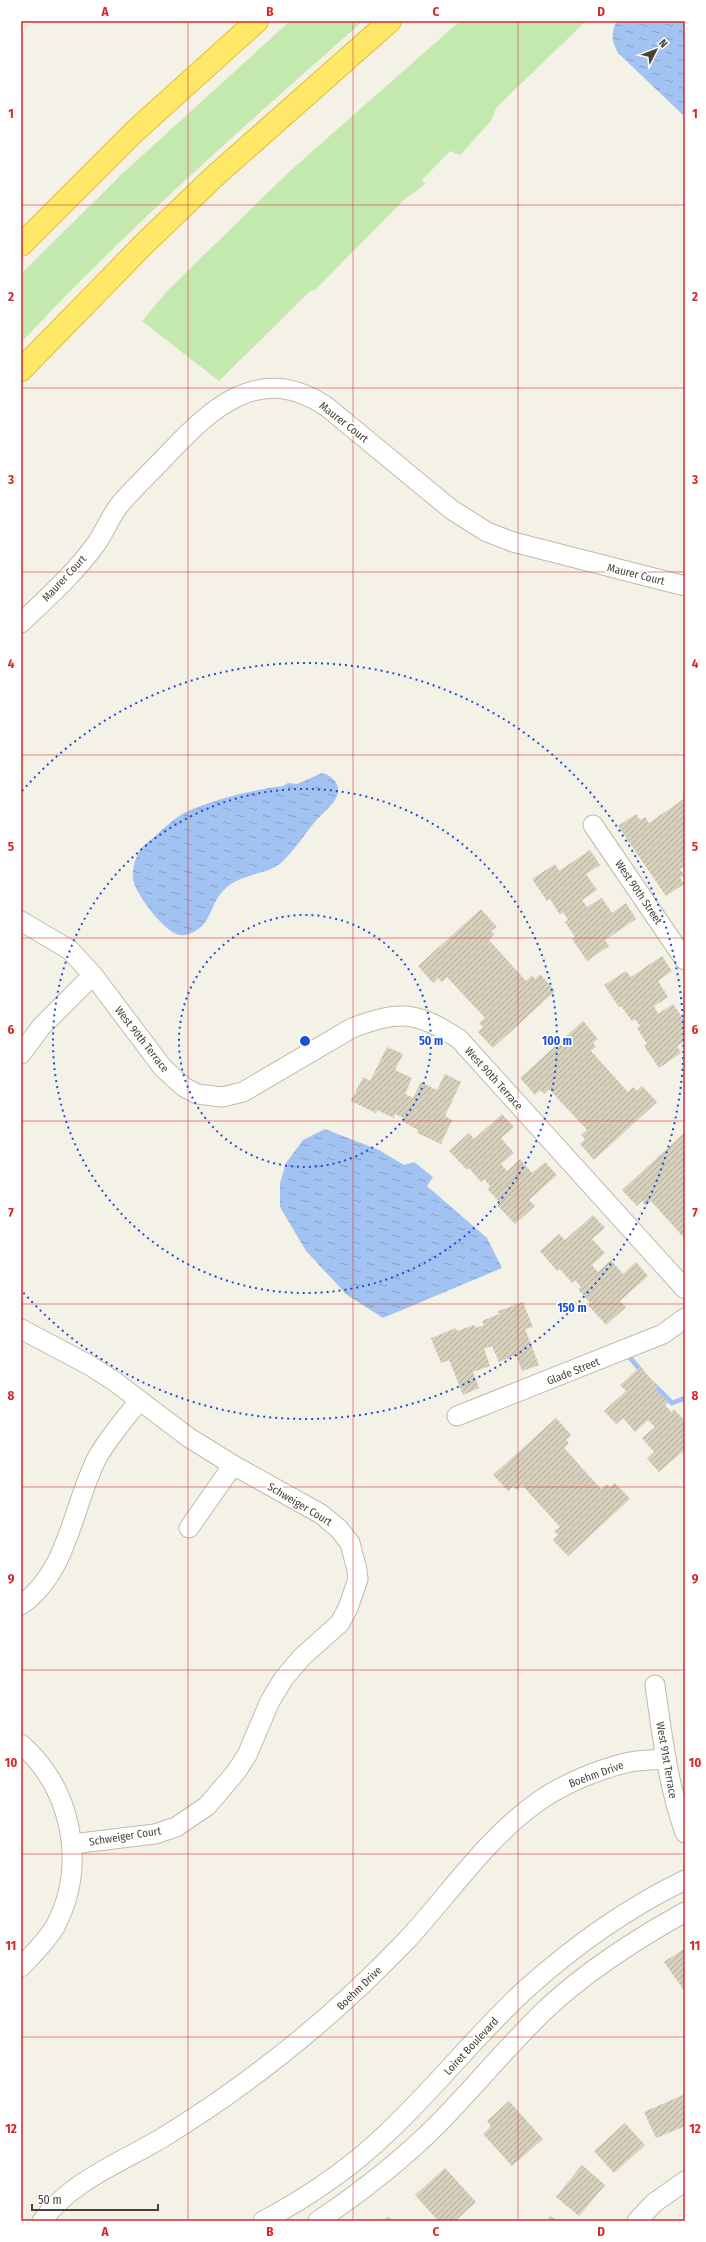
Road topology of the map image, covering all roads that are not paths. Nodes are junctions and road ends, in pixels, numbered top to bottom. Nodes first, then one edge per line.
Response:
1 (257, 21) edge
2 (390, 21) edge
3 (21, 245) edge
4 (21, 370) edge
5 (685, 586) edge
6 (21, 623) edge
7 (593, 825) dead end
8 (21, 921) edge
9 (685, 960) edge
10 (93, 975) junction
11 (21, 1054) edge
12 (685, 1289) edge
13 (685, 1318) edge
14 (21, 1330) edge
15 (139, 1401) junction
16 (457, 1416) dead end
17 (233, 1466) junction
18 (189, 1528) dead end
19 (21, 1605) edge
20 (655, 1685) dead end
21 (21, 1744) edge
22 (666, 1759) junction
23 (685, 1833) edge
24 (72, 1844) junction
25 (685, 1880) edge
26 (685, 1912) edge
27 (21, 1967) edge
28 (418, 2103) junction
29 (438, 2124) junction
30 (685, 2181) edge
31 (42, 2221) edge
32 (263, 2221) edge
33 (318, 2221) edge
34 (637, 2221) edge

1 - 3 highway
2 - 4 highway
5 - 6 street, Maurer Court
7 - 9 street, West 90th Street
8 - 10 street
10 - 11 street
10 - 12 street, West 90th Terrace
13 - 16 street, Glade Street
14 - 15 street, Schweiger Court
15 - 17 street, Schweiger Court
15 - 19 street
17 - 18 street
17 - 24 street, Schweiger Court
20 - 22 street, West 91st Terrace
21 - 24 street
22 - 23 street, West 91st Terrace
22 - 31 street, Boehm Drive
24 - 27 street
25 - 28 street, Loiret Boulevard
26 - 29 street
28 - 29 street
28 - 32 street, Loiret Boulevard
29 - 33 street
30 - 34 street

